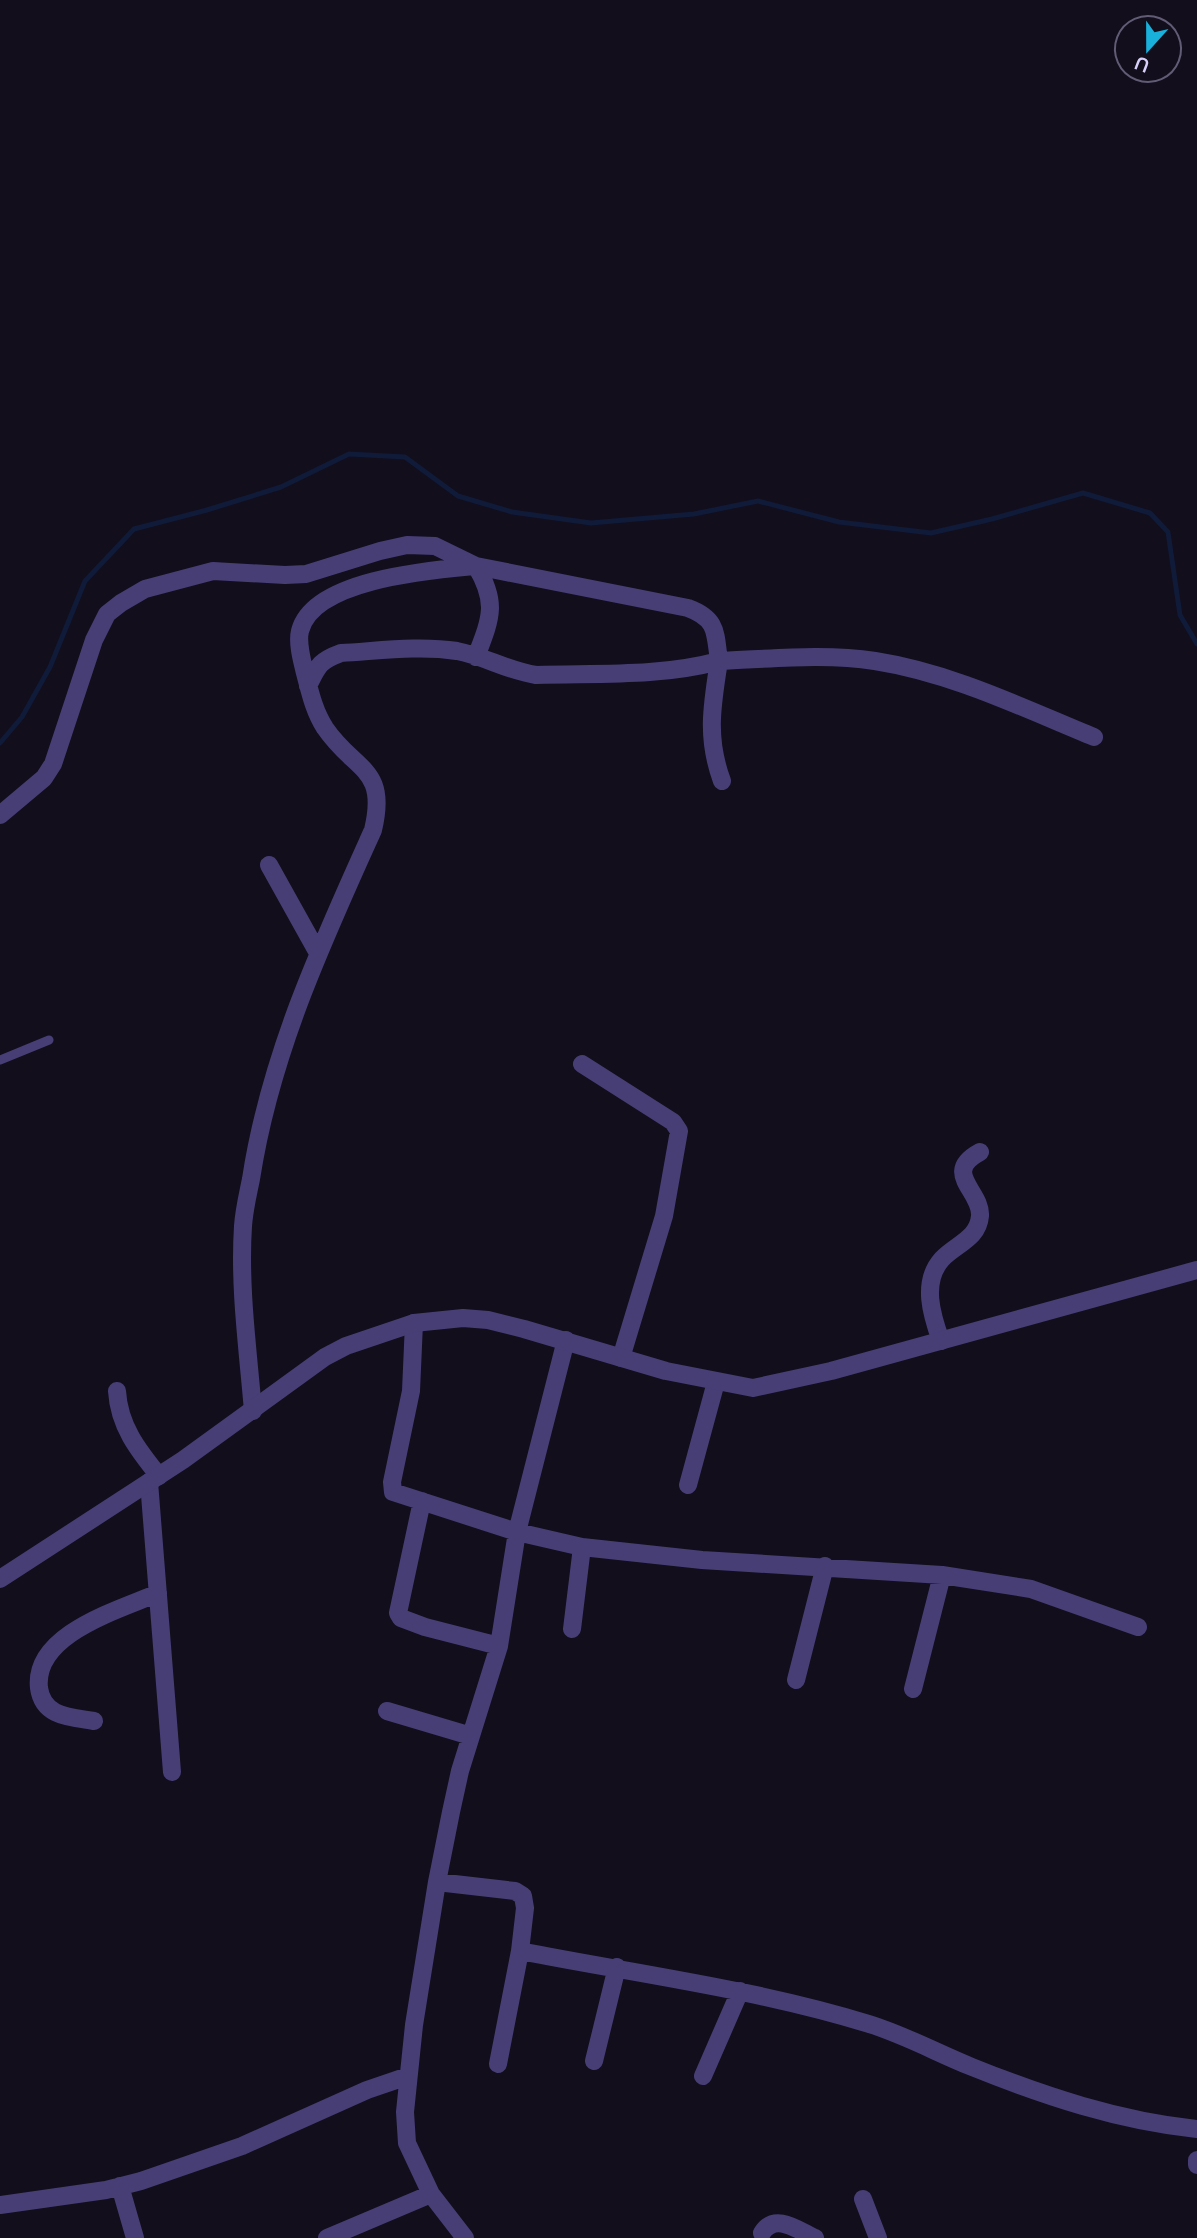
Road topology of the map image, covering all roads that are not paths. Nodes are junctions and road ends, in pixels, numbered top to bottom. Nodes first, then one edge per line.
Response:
1 (476, 566) junction
2 (476, 657) junction
3 (719, 661) junction
4 (308, 686) junction
5 (1094, 737) dead end
6 (722, 781) dead end
7 (0, 815) edge
8 (269, 865) dead end
9 (318, 953) junction
10 (49, 1040) dead end
11 (0, 1060) edge
12 (582, 1064) dead end
13 (980, 1152) dead end
14 (1197, 1270) edge
15 (414, 1323) junction
16 (566, 1340) junction
17 (941, 1341) junction
18 (621, 1358) junction
19 (716, 1382) junction
20 (117, 1391) dead end
21 (253, 1411) junction
22 (154, 1479) junction
23 (688, 1486) dead end
24 (422, 1501) junction
25 (517, 1531) junction
26 (582, 1547) junction
27 (825, 1566) junction
28 (942, 1575) junction
29 (0, 1579) edge
30 (158, 1593) junction
31 (1138, 1627) dead end
32 (572, 1629) dead end
33 (499, 1646) junction
34 (796, 1680) dead end
35 (913, 1689) dead end
36 (387, 1711) dead end
37 (94, 1721) dead end
38 (471, 1736) junction
39 (172, 1772) dead end
40 (437, 1882) junction
41 (520, 1951) junction
42 (617, 1967) junction
43 (740, 1991) junction
44 (594, 2061) dead end
45 (498, 2064) dead end
46 (408, 2076) junction
47 (703, 2076) dead end
48 (1197, 2129) edge
49 (1197, 2160) edge
50 (1197, 2165) edge
51 (120, 2186) junction
52 (431, 2194) junction
53 (863, 2199) dead end
54 (0, 2205) edge
55 (762, 2233) dead end
56 (135, 2238) edge
57 (327, 2238) edge
58 (465, 2238) edge
59 (816, 2238) edge
60 (878, 2238) edge

1 - 2 street
1 - 3 street
1 - 4 street
1 - 7 street
2 - 3 street
2 - 4 street
3 - 5 street
3 - 6 street
4 - 9 street
8 - 9 street
9 - 21 street
10 - 11 lane
12 - 18 street
13 - 17 street
14 - 17 street
15 - 16 street
15 - 21 street
15 - 24 street
16 - 18 street
16 - 25 street
17 - 19 street
18 - 19 street
19 - 23 street
20 - 22 street
21 - 22 street
22 - 29 street
22 - 30 street
24 - 25 street
24 - 33 street
25 - 26 street
25 - 33 street
26 - 27 street
26 - 32 street
27 - 28 street
27 - 34 street
28 - 31 street
28 - 35 street
30 - 37 street
30 - 39 street
33 - 38 street
36 - 38 street
38 - 40 street
40 - 41 street
40 - 46 street
41 - 42 street
41 - 45 street
42 - 43 street
42 - 44 street
43 - 47 street
43 - 48 street
46 - 51 street
46 - 52 street
49 - 50 street
51 - 54 street
51 - 56 street
52 - 57 street
52 - 58 street
53 - 60 street
55 - 59 street

